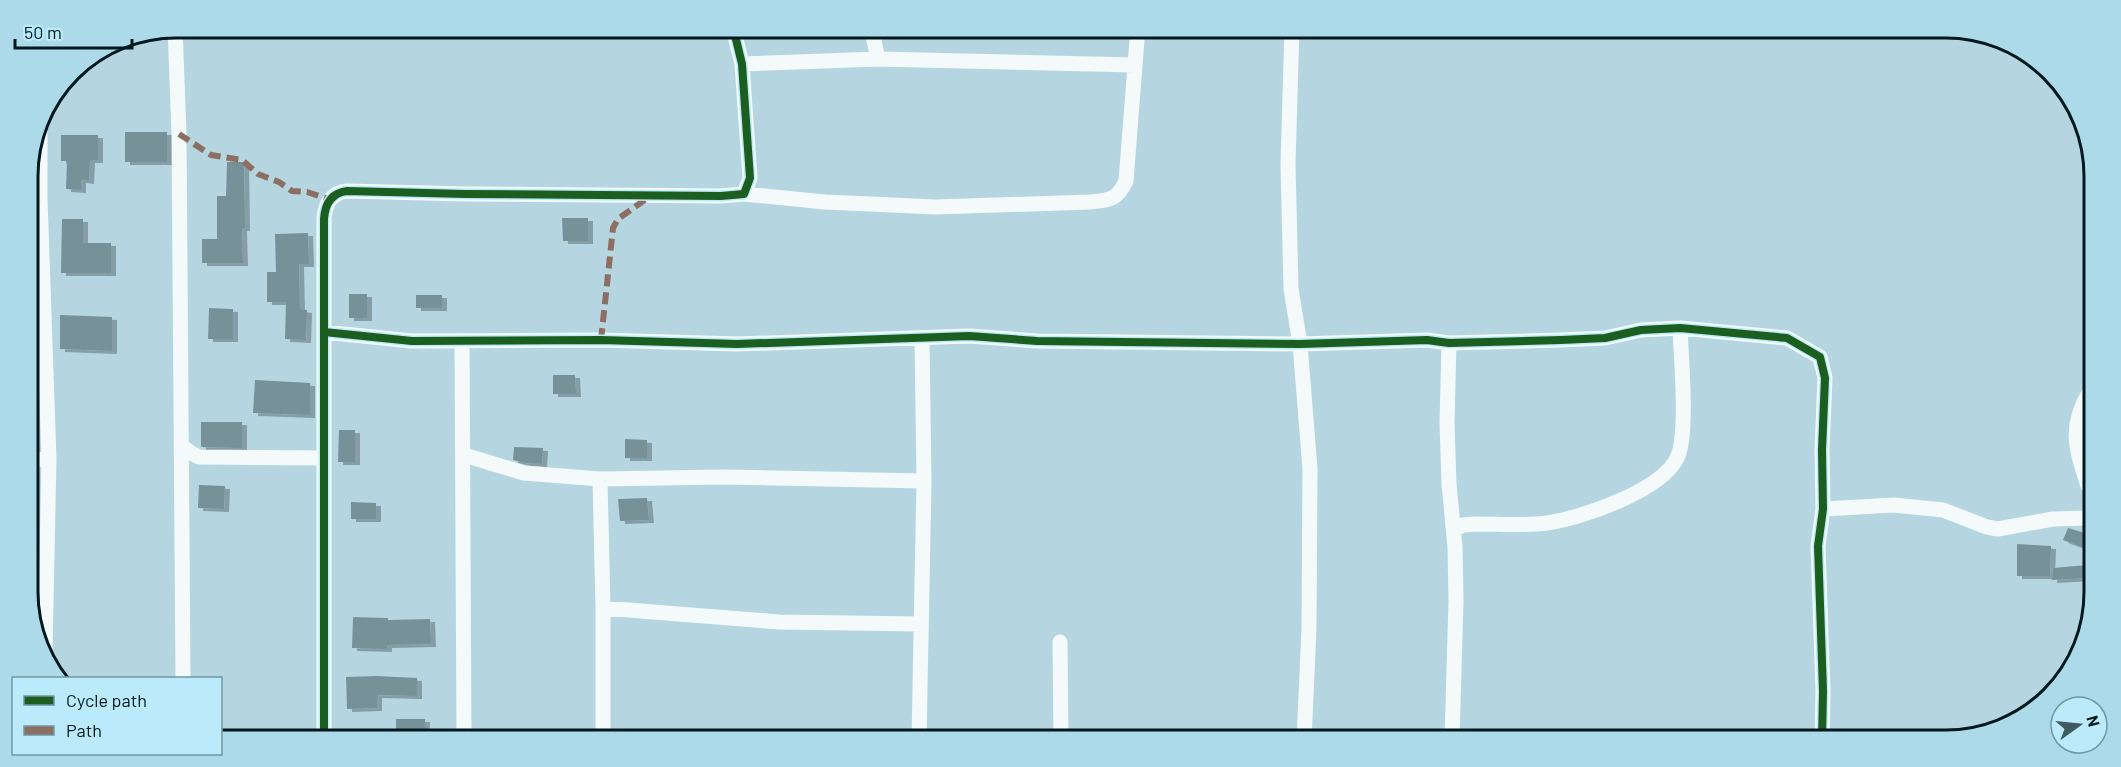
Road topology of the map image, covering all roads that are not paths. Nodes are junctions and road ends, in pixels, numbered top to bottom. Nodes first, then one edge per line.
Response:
1 (171, 38) edge
2 (177, 38) edge
3 (735, 38) edge
4 (873, 38) edge
5 (1137, 38) edge
6 (1292, 38) edge
7 (177, 46) junction
8 (878, 59) junction
9 (741, 64) junction
10 (1135, 65) junction
11 (40, 155) edge
12 (744, 194) junction
13 (1680, 328) junction
14 (324, 332) junction
15 (922, 338) junction
16 (462, 341) junction
17 (1449, 343) junction
18 (1300, 344) junction
19 (2084, 402) edge
20 (183, 446) junction
21 (464, 455) junction
22 (324, 458) junction
23 (49, 459) junction
24 (38, 460) edge
25 (2084, 471) edge
26 (600, 480) junction
27 (924, 481) junction
28 (1823, 509) junction
29 (2084, 518) edge
30 (1454, 530) junction
31 (603, 608) junction
32 (921, 624) junction
33 (45, 637) edge
34 (1060, 642) dead end
35 (183, 677) edge
36 (1304, 729) edge
37 (1452, 729) edge
38 (1822, 729) edge
39 (324, 730) edge
40 (464, 730) edge
41 (603, 730) edge
42 (920, 730) edge
43 (1061, 730) edge

1 - 7 street
2 - 7 street
3 - 9 street
4 - 8 street
5 - 10 street
6 - 18 street
7 - 20 street
8 - 9 street
8 - 10 street
9 - 12 street
10 - 12 street
11 - 23 street
12 - 14 street
13 - 17 street
13 - 28 street
13 - 30 street
14 - 16 street
14 - 22 street
15 - 16 street
15 - 18 street
15 - 27 street
16 - 21 street
17 - 18 street
17 - 30 street
18 - 36 street
19 - 25 street
20 - 22 street
20 - 35 street
21 - 26 street
21 - 40 street
22 - 39 street
23 - 24 street
23 - 33 street
26 - 27 street
26 - 31 street
27 - 32 street
28 - 29 street
28 - 38 street
30 - 37 street
31 - 32 street
31 - 41 street
32 - 42 street
34 - 43 street

